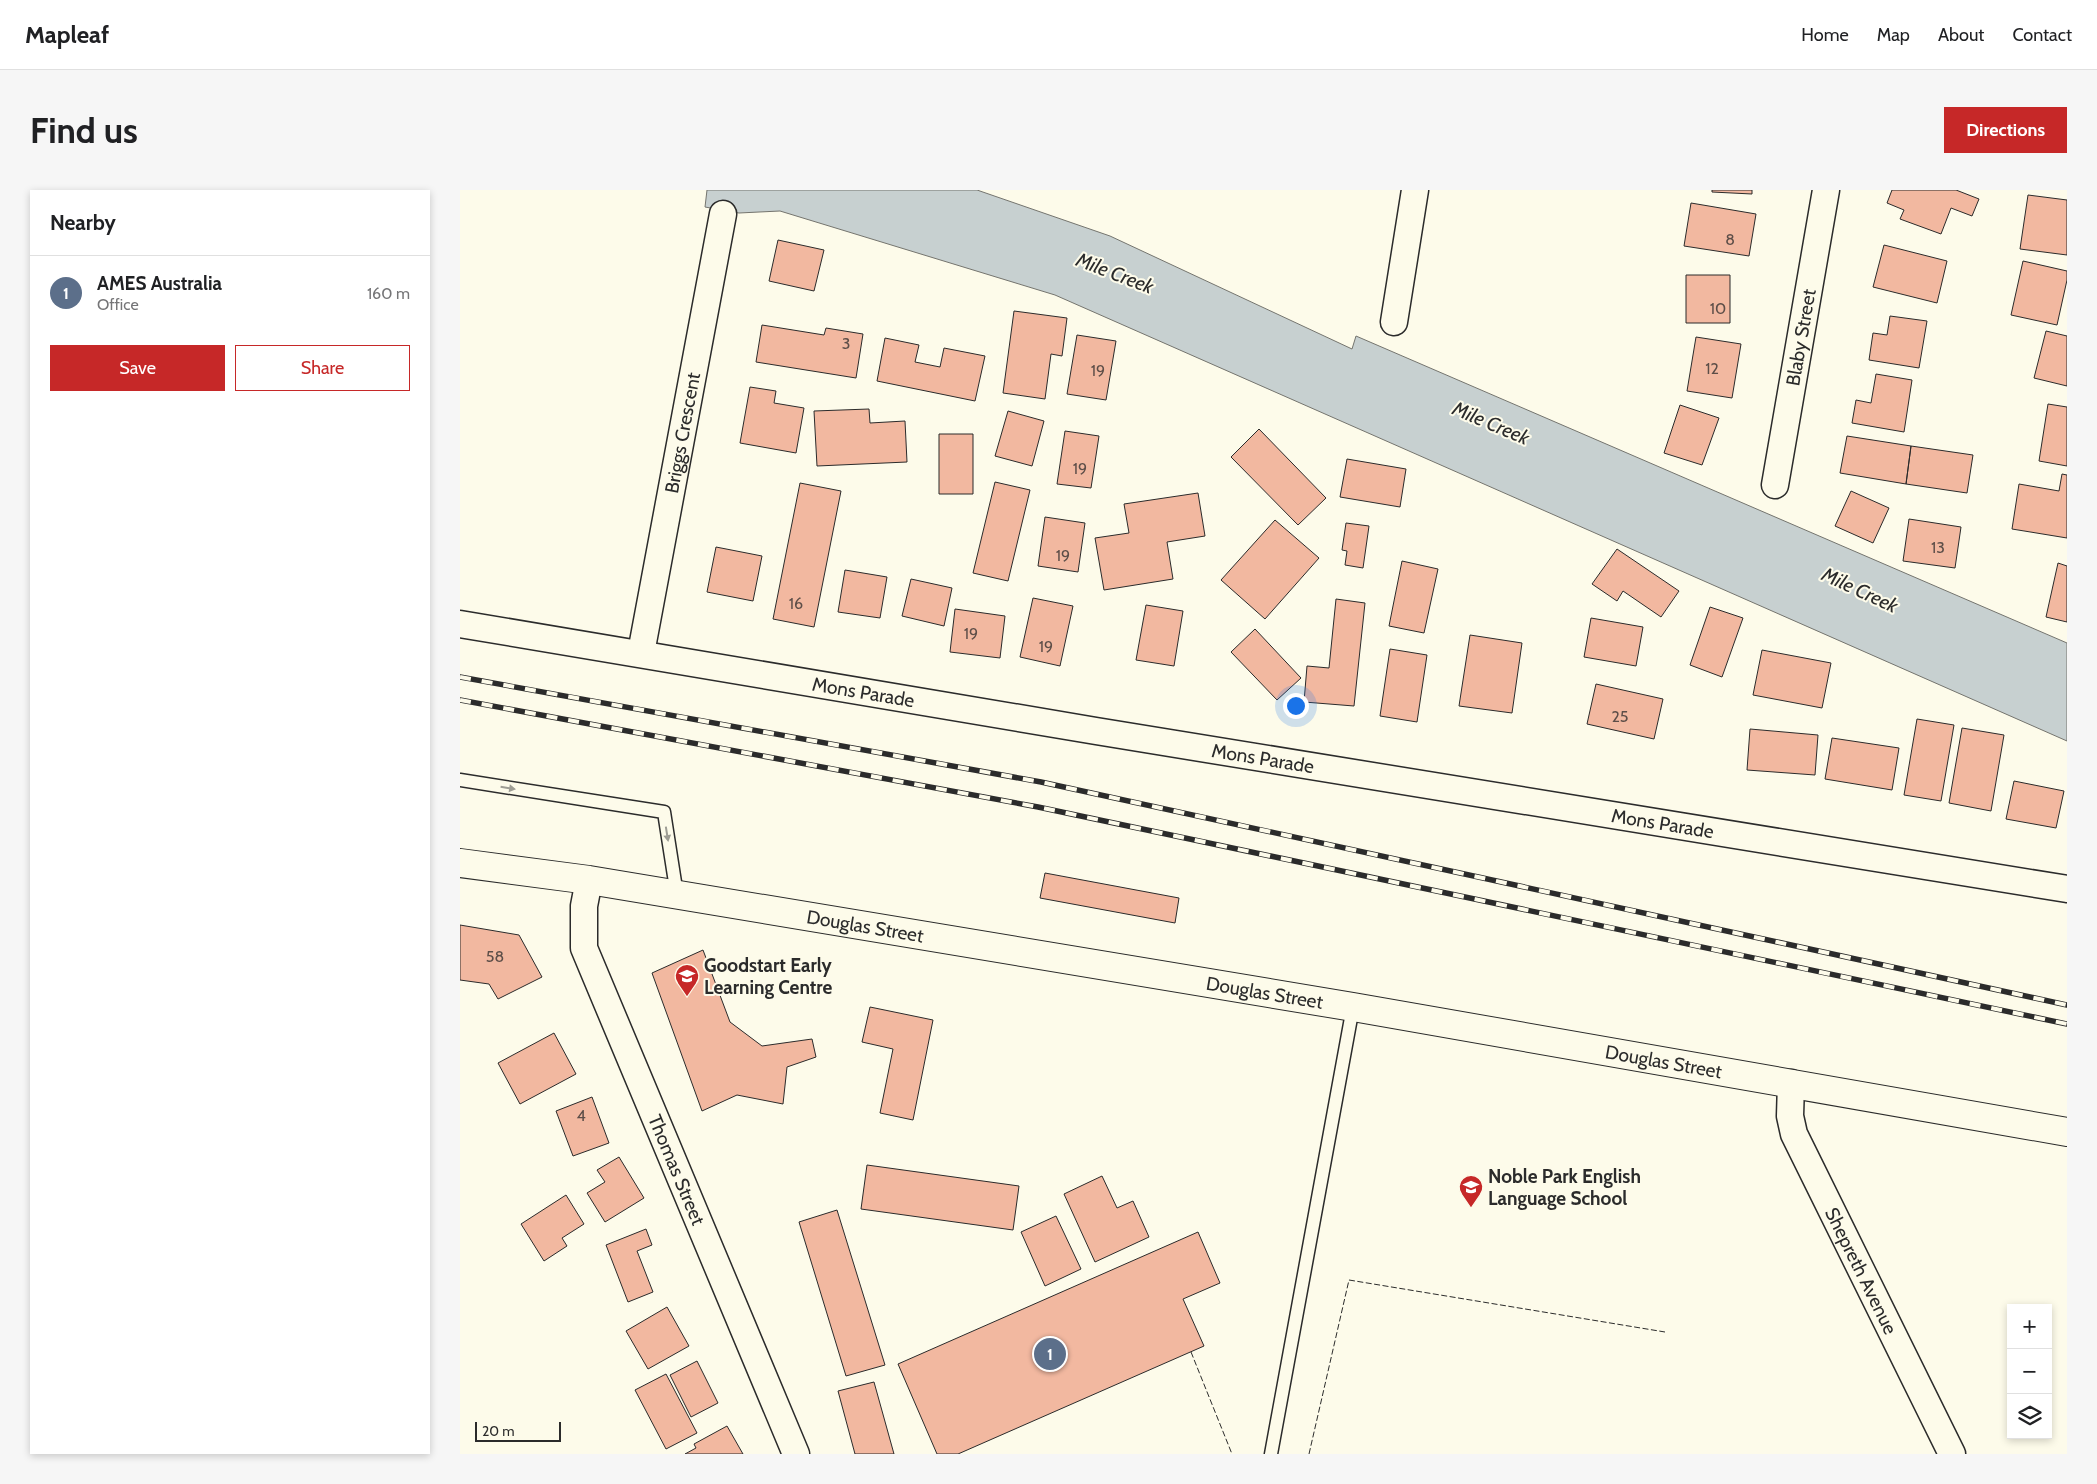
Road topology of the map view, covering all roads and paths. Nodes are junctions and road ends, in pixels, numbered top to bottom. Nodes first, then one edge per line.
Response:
1 (1415, 190) edge
2 (1826, 190) edge
3 (723, 214) dead end
4 (1394, 322) dead end
5 (1775, 485) dead end
6 (460, 624) edge
7 (641, 653) junction
8 (460, 780) edge
9 (460, 863) edge
10 (589, 880) junction
11 (2067, 889) edge
12 (677, 895) junction
13 (1353, 1007) junction
14 (1792, 1083) junction
15 (2067, 1132) edge
16 (796, 1454) edge
17 (1271, 1454) edge
18 (1952, 1454) edge

1 - 4 street
2 - 5 street, Blaby Street
3 - 7 street, Briggs Crescent
6 - 7 street, Mons Parade
7 - 11 street, Mons Parade
8 -> 12 lane
9 - 10 main road, Douglas Street
10 - 12 main road, Douglas Street
10 - 16 street, Thomas Street
12 - 13 main road, Douglas Street
13 - 14 main road, Douglas Street
13 - 17 lane
14 - 15 main road, Douglas Street
14 - 18 street, Shepreth Avenue

